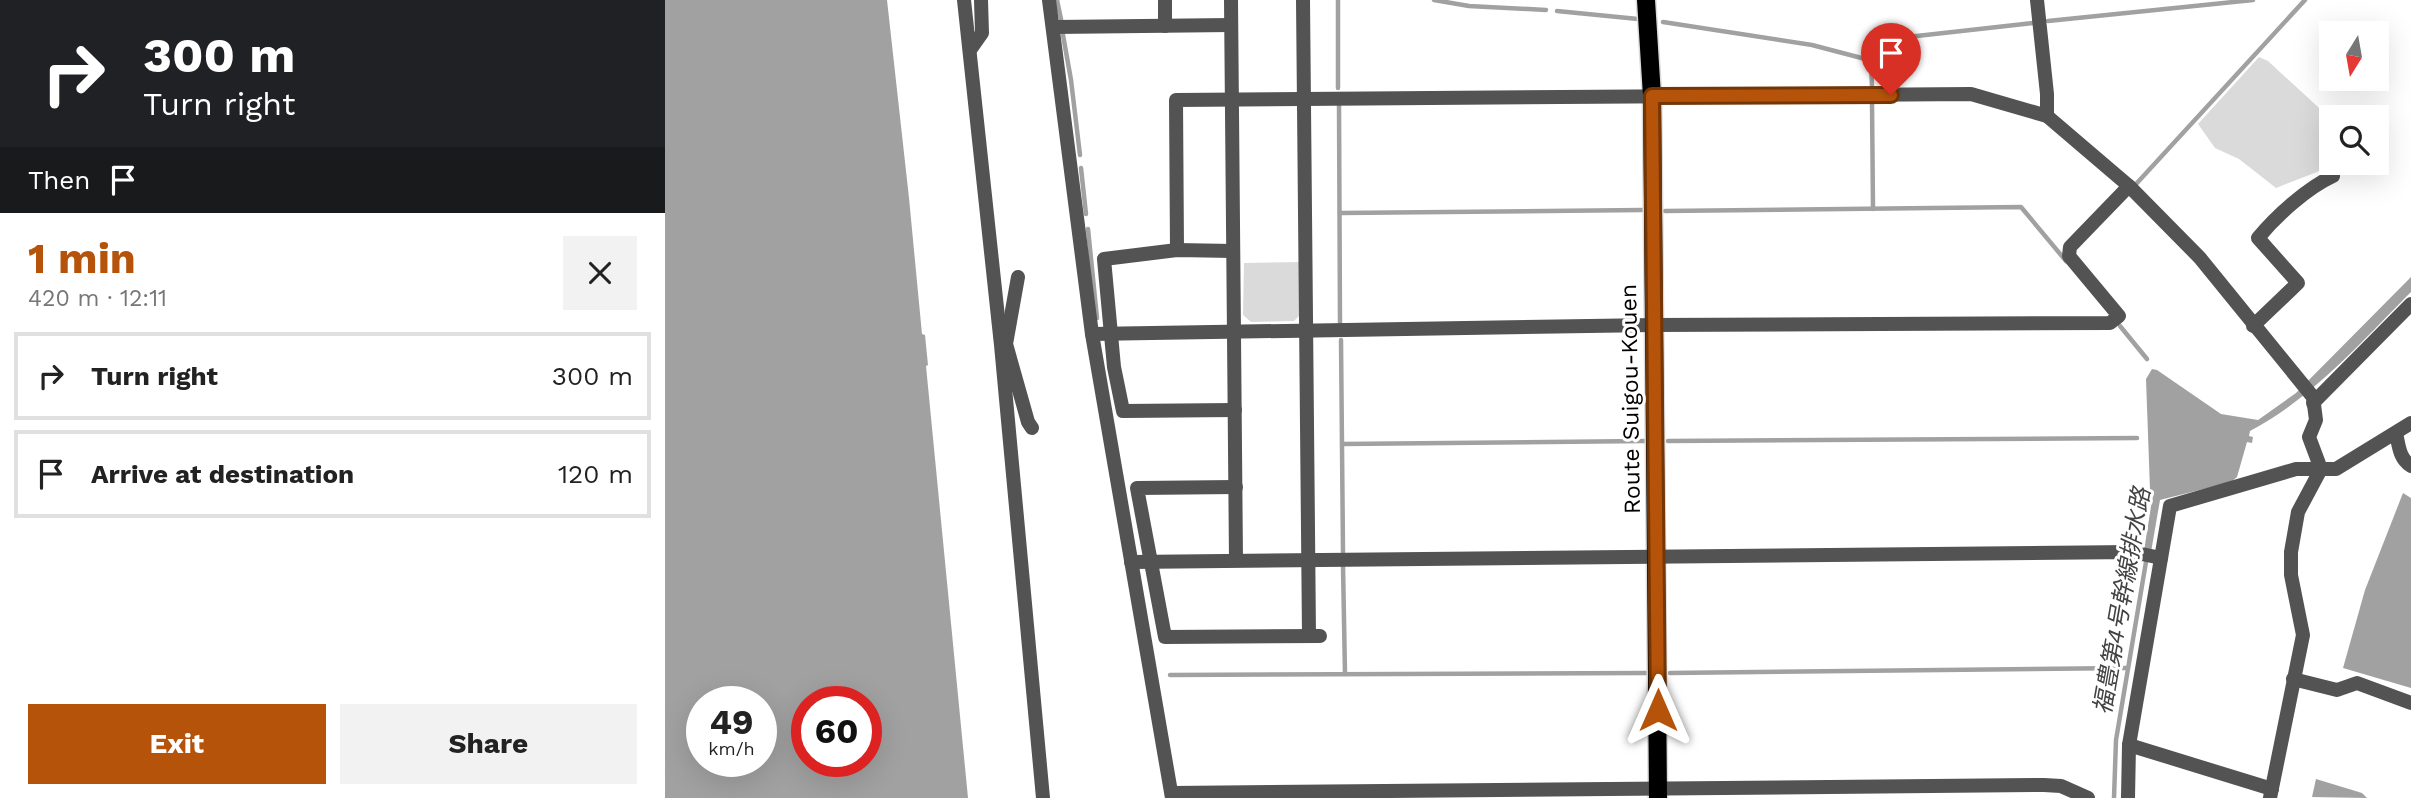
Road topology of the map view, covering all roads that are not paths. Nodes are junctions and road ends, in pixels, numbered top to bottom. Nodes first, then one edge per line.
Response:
1 (964, 0) edge
2 (981, 0) edge
3 (1049, 0) edge
4 (1165, 0) edge
5 (1231, 0) edge
6 (1303, 0) edge
7 (1646, 0) edge
8 (2037, 0) edge
9 (1231, 25) junction
10 (1165, 26) junction
11 (1055, 27) junction
12 (970, 50) junction
13 (1652, 96) junction
14 (1304, 98) junction
15 (1232, 100) junction
16 (2047, 116) junction
17 (2333, 176) dead end
18 (2129, 186) junction
19 (1177, 250) junction
20 (1233, 251) junction
21 (1018, 277) dead end
22 (2411, 304) edge
23 (1653, 325) junction
24 (2253, 326) junction
25 (1234, 332) junction
26 (1305, 332) junction
27 (1112, 333) junction
28 (1092, 334) junction
29 (1003, 344) junction
30 (2308, 393) junction
31 (1235, 410) junction
32 (2411, 423) edge
33 (1032, 428) dead end
34 (2396, 433) junction
35 (2411, 466) edge
36 (2321, 468) junction
37 (1236, 486) junction
38 (1657, 556) junction
39 (2158, 557) junction
40 (1308, 559) junction
41 (1236, 560) junction
42 (1131, 562) junction
43 (1150, 562) junction
44 (2294, 679) junction
45 (2411, 703) edge
46 (2129, 745) junction
47 (1658, 793) edge
48 (2271, 793) edge
49 (1172, 795) edge
50 (1043, 798) edge
51 (2088, 798) edge
52 (2128, 798) edge

1 - 12 street
2 - 12 street
3 - 11 street
4 - 10 street
5 - 9 street
6 - 14 street
7 - 13 main road, Route Suigou-Kouen
8 - 16 street
9 - 10 street
9 - 15 street
10 - 11 street
11 - 28 street
12 - 29 street
13 - 14 street
13 - 16 street
13 - 23 main road, Route Suigou-Kouen
14 - 15 street
14 - 26 street
15 - 19 street
15 - 20 street
16 - 18 street
17 - 24 street
18 - 23 street
18 - 24 street
19 - 20 street
19 - 27 street
20 - 25 street
21 - 29 street
22 - 30 street
23 - 26 street
23 - 38 main road, Route Suigou-Kouen
24 - 30 street
25 - 26 street
25 - 27 street
25 - 31 street
26 - 40 street
27 - 28 street
27 - 31 street
28 - 42 street
29 - 33 street
29 - 50 street
30 - 36 street
31 - 37 street
32 - 34 street
34 - 35 street
34 - 36 street
36 - 39 street
36 - 44 street
37 - 41 street
37 - 43 street
38 - 39 street
38 - 40 street
38 - 47 main road, Route Suigou-Kouen
39 - 46 street
40 - 41 street
40 - 43 street
41 - 43 street
42 - 43 street
42 - 49 street
44 - 45 street
44 - 48 street
46 - 48 street
46 - 52 street
47 - 49 street
47 - 51 street

